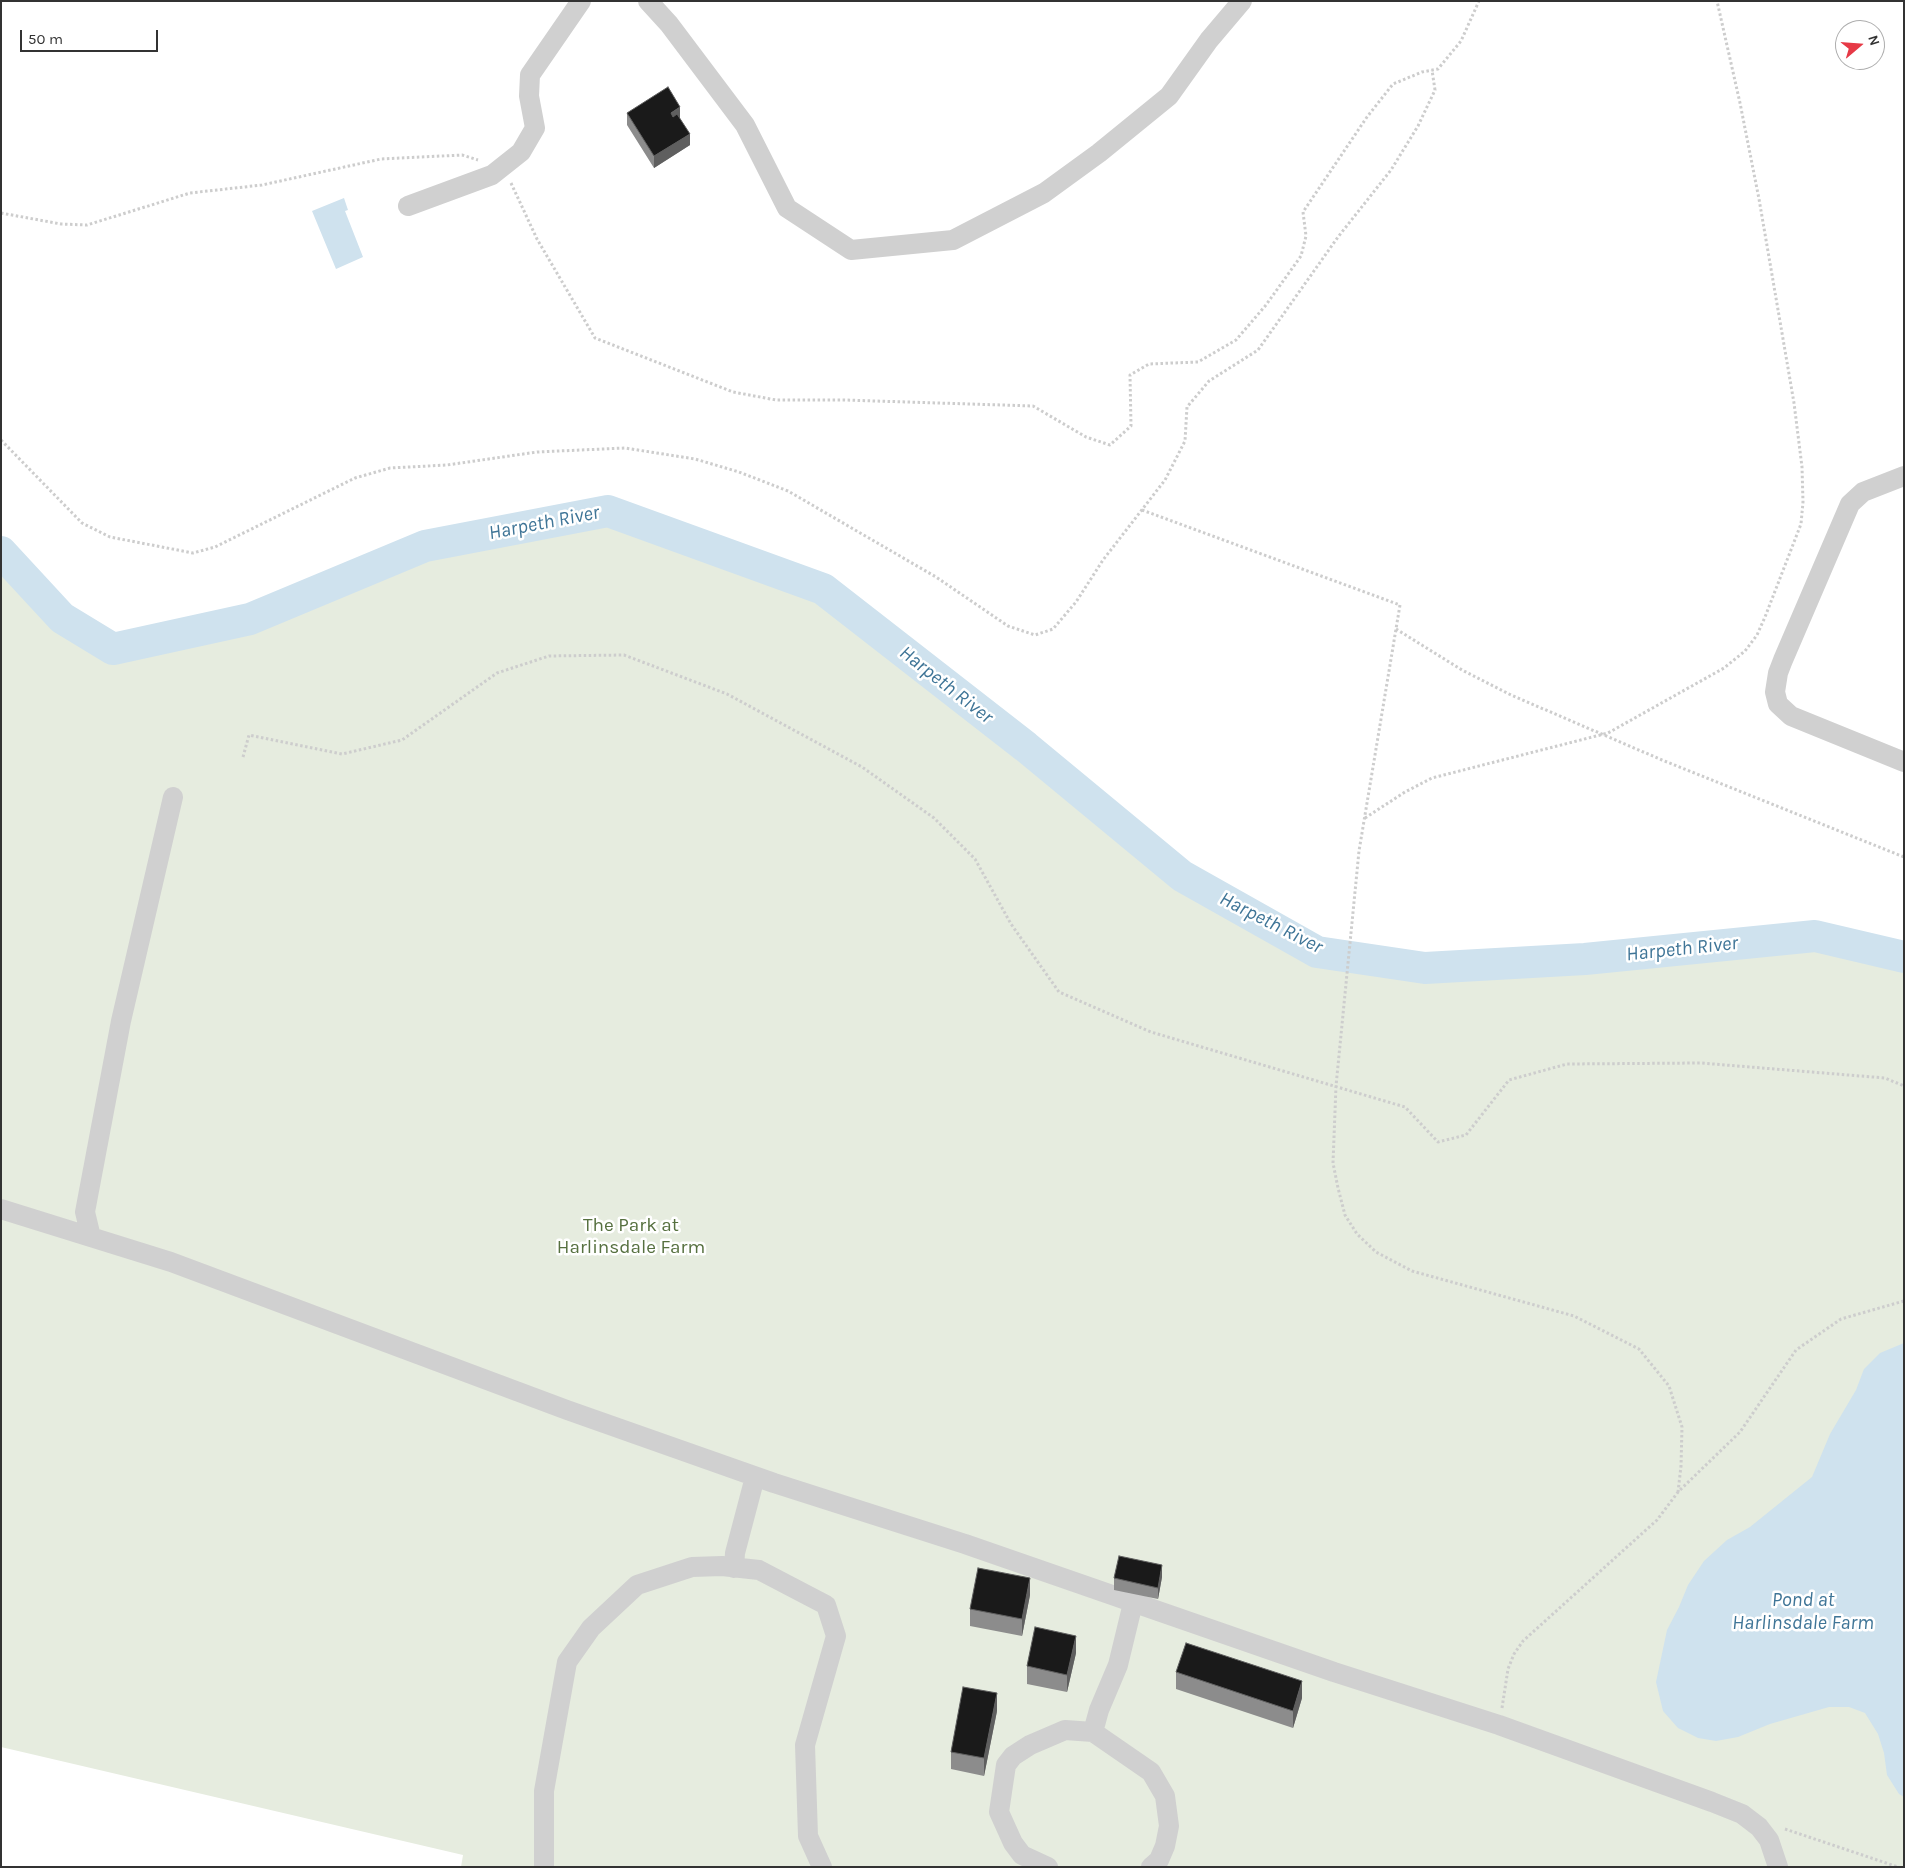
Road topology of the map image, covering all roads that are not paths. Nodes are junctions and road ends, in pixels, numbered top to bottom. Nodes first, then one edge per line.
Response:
1 (581, 1) edge
2 (648, 1) edge
3 (1242, 1) edge
4 (408, 206) dead end
5 (1904, 476) edge
6 (1904, 762) edge
7 (173, 797) dead end
8 (1, 1209) edge
9 (91, 1237) junction
10 (755, 1477) junction
11 (734, 1568) junction
12 (1133, 1603) junction
13 (1093, 1732) junction
14 (544, 1867) edge
15 (822, 1867) edge
16 (1048, 1867) edge
17 (1151, 1867) edge
18 (1778, 1867) edge

1 - 4 street
2 - 3 street
5 - 6 street
7 - 9 street
8 - 9 street
9 - 10 street
10 - 11 street
10 - 12 street
11 - 14 street
11 - 15 street
12 - 13 street
12 - 18 street
13 - 16 street
13 - 17 street

